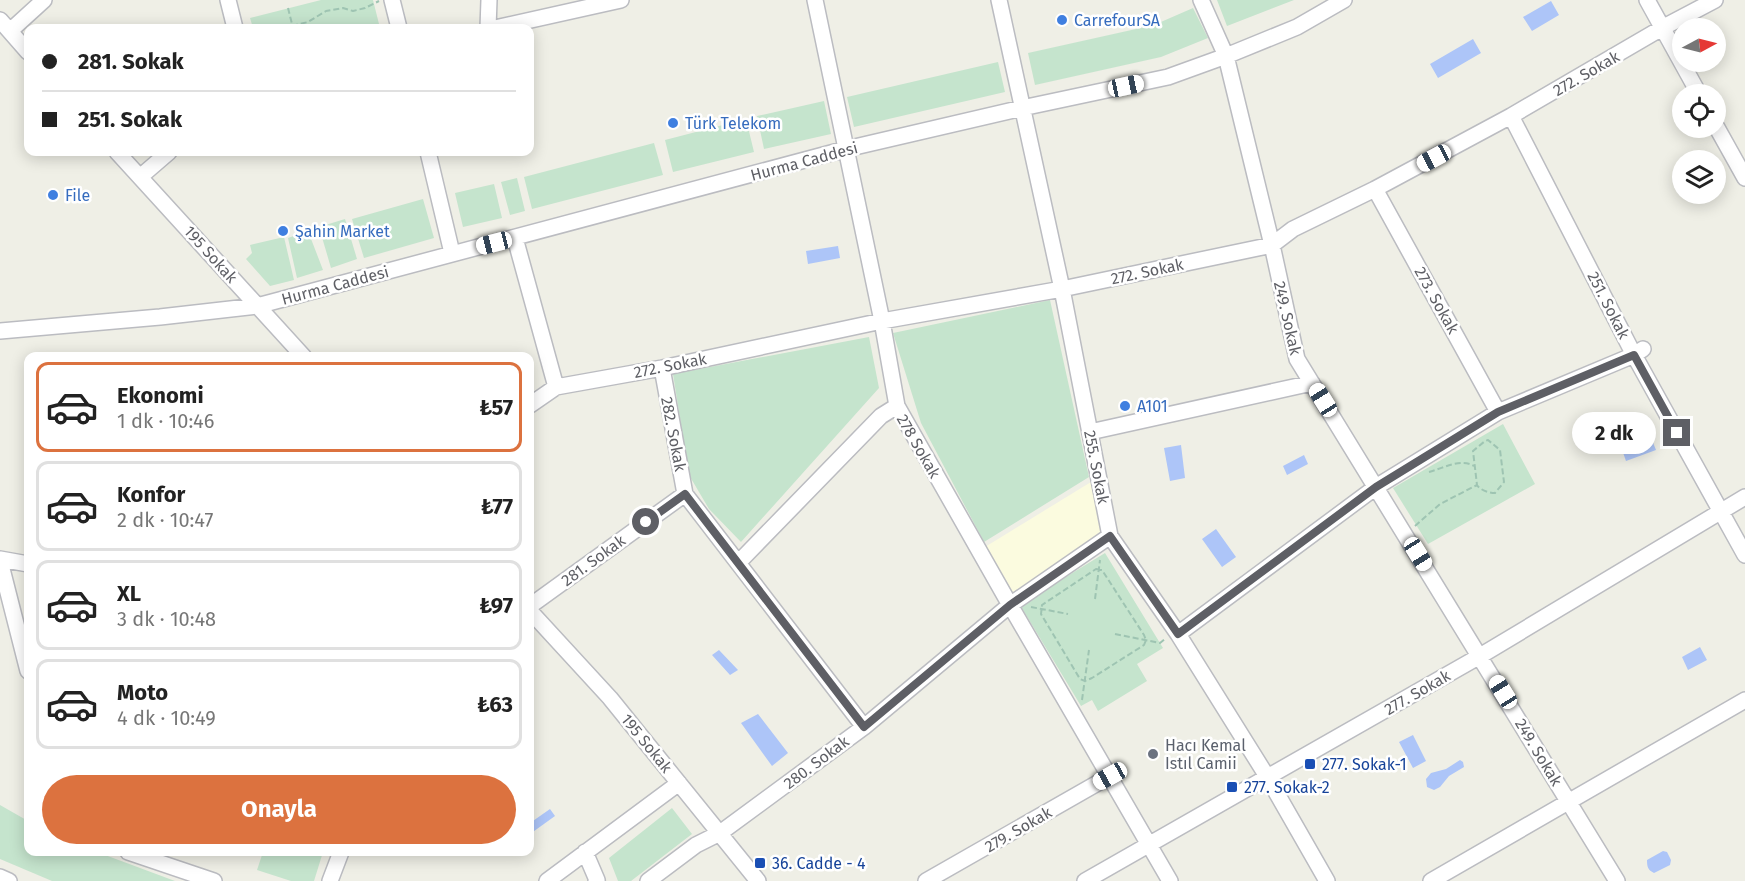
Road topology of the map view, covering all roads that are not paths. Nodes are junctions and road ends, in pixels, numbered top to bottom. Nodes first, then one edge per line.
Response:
1 (44, 0) edge
2 (228, 0) edge
3 (392, 0) edge
4 (489, 0) edge
5 (621, 0) edge
6 (815, 0) edge
7 (999, 0) edge
8 (1201, 0) edge
9 (1344, 0) edge
10 (1647, 0) edge
11 (1715, 0) edge
12 (234, 24) edge
13 (398, 24) edge
14 (488, 24) edge
15 (513, 24) edge
16 (5, 26) edge
17 (1662, 28) junction
18 (24, 47) edge
19 (1226, 57) junction
20 (1693, 84) edge
21 (1022, 108) junction
22 (1511, 117) junction
23 (1723, 138) edge
24 (846, 149) junction
25 (121, 156) edge
26 (164, 156) edge
27 (429, 156) edge
28 (140, 177) junction
29 (1745, 178) edge
30 (1375, 189) junction
31 (515, 237) junction
32 (1272, 245) junction
33 (453, 253) junction
34 (1062, 289) junction
35 (257, 306) junction
36 (882, 321) junction
37 (0, 331) edge
38 (299, 352) edge
39 (1638, 352) junction
40 (662, 368) junction
41 (1312, 383) junction
42 (556, 387) junction
43 (534, 402) edge
44 (897, 406) junction
45 (1498, 412) junction
46 (1090, 432) junction
47 (1376, 487) junction
48 (685, 494) junction
49 (1745, 497) edge
50 (1720, 511) junction
51 (1110, 536) junction
52 (1745, 555) edge
53 (0, 560) edge
54 (738, 562) junction
55 (24, 563) edge
56 (1013, 602) junction
57 (534, 603) edge
58 (534, 614) edge
59 (1177, 633) junction
60 (24, 655) edge
61 (1480, 656) junction
62 (1745, 700) edge
63 (864, 727) junction
64 (1110, 776) junction
65 (1268, 778) junction
66 (679, 783) junction
67 (1569, 801) junction
68 (720, 833) junction
69 (1149, 844) junction
70 (585, 852) junction
71 (140, 856) edge
72 (339, 856) edge
73 (947, 876) edge
74 (0, 877) edge
75 (9, 881) edge
76 (214, 881) edge
77 (330, 881) edge
78 (547, 881) edge
79 (596, 881) edge
80 (648, 881) edge
81 (758, 881) edge
82 (926, 881) edge
83 (1085, 881) edge
84 (1170, 881) edge
85 (1327, 881) edge
86 (1431, 881) edge
87 (1617, 881) edge

1 - 16 street
2 - 12 street
3 - 13 street
4 - 14 street
5 - 15 street
6 - 24 street, 278 Sokak
7 - 21 street, 255. Sokak
8 - 19 street, 249. Sokak
9 - 19 street, Hurma Caddesi
10 - 17 street
11 - 17 street, 272. Sokak
16 - 18 street
17 - 20 street
17 - 22 street, 272. Sokak
19 - 21 street, Hurma Caddesi
19 - 32 street, 249. Sokak
21 - 24 street, Hurma Caddesi
21 - 34 street, 255. Sokak
22 - 30 street, 272. Sokak
22 - 39 street, 251. Sokak
23 - 29 street
24 - 31 street, Hurma Caddesi
24 - 36 street, 278 Sokak
25 - 28 street, 195 Sokak
26 - 28 street
27 - 33 street
28 - 35 street, 195 Sokak
30 - 32 street, 272. Sokak
30 - 45 street, 273. Sokak
31 - 33 street, Hurma Caddesi
31 - 42 street
32 - 34 street, 272. Sokak
32 - 41 street, 249. Sokak
33 - 35 street, Hurma Caddesi
34 - 36 street, 272. Sokak
34 - 46 street, 255. Sokak
35 - 37 street, Hurma Caddesi
35 - 38 street, 195 Sokak
36 - 40 street, 272. Sokak
36 - 44 street, 278 Sokak
39 - 45 street
39 - 50 street, 251. Sokak
40 - 42 street, 272. Sokak
40 - 48 street, 282. Sokak
41 - 46 street
41 - 47 street, 249. Sokak
42 - 43 street, 272. Sokak
44 - 54 street
44 - 56 street, 278 Sokak
45 - 47 street
46 - 51 street, 255. Sokak
47 - 59 street
47 - 61 street, 249. Sokak
48 - 54 street, 282. Sokak
48 - 57 street, 281. Sokak
49 - 50 street, 277. Sokak
50 - 52 street, 251. Sokak
50 - 61 street, 277. Sokak
51 - 56 street, 280. Sokak
51 - 59 street, 255. Sokak
53 - 55 street
53 - 60 street
54 - 63 street, 282. Sokak
56 - 63 street, 280. Sokak
56 - 64 street, 278 Sokak
58 - 66 street, 195 Sokak
59 - 65 street, 255. Sokak
61 - 65 street, 277. Sokak
61 - 67 street, 249. Sokak
62 - 67 street
63 - 68 street, 280. Sokak
64 - 69 street, 278 Sokak
64 - 73 street, 279. Sokak
65 - 69 street, 277. Sokak
65 - 85 street, 255. Sokak
66 - 68 street, 195 Sokak
66 - 70 street
67 - 86 street
67 - 87 street, 249. Sokak
68 - 80 street, 280. Sokak
68 - 81 street, 195 Sokak
69 - 83 street, 277. Sokak
69 - 84 street, 278 Sokak
70 - 78 street
70 - 79 street
71 - 76 street
72 - 77 street
73 - 82 street, 279. Sokak
74 - 75 street

